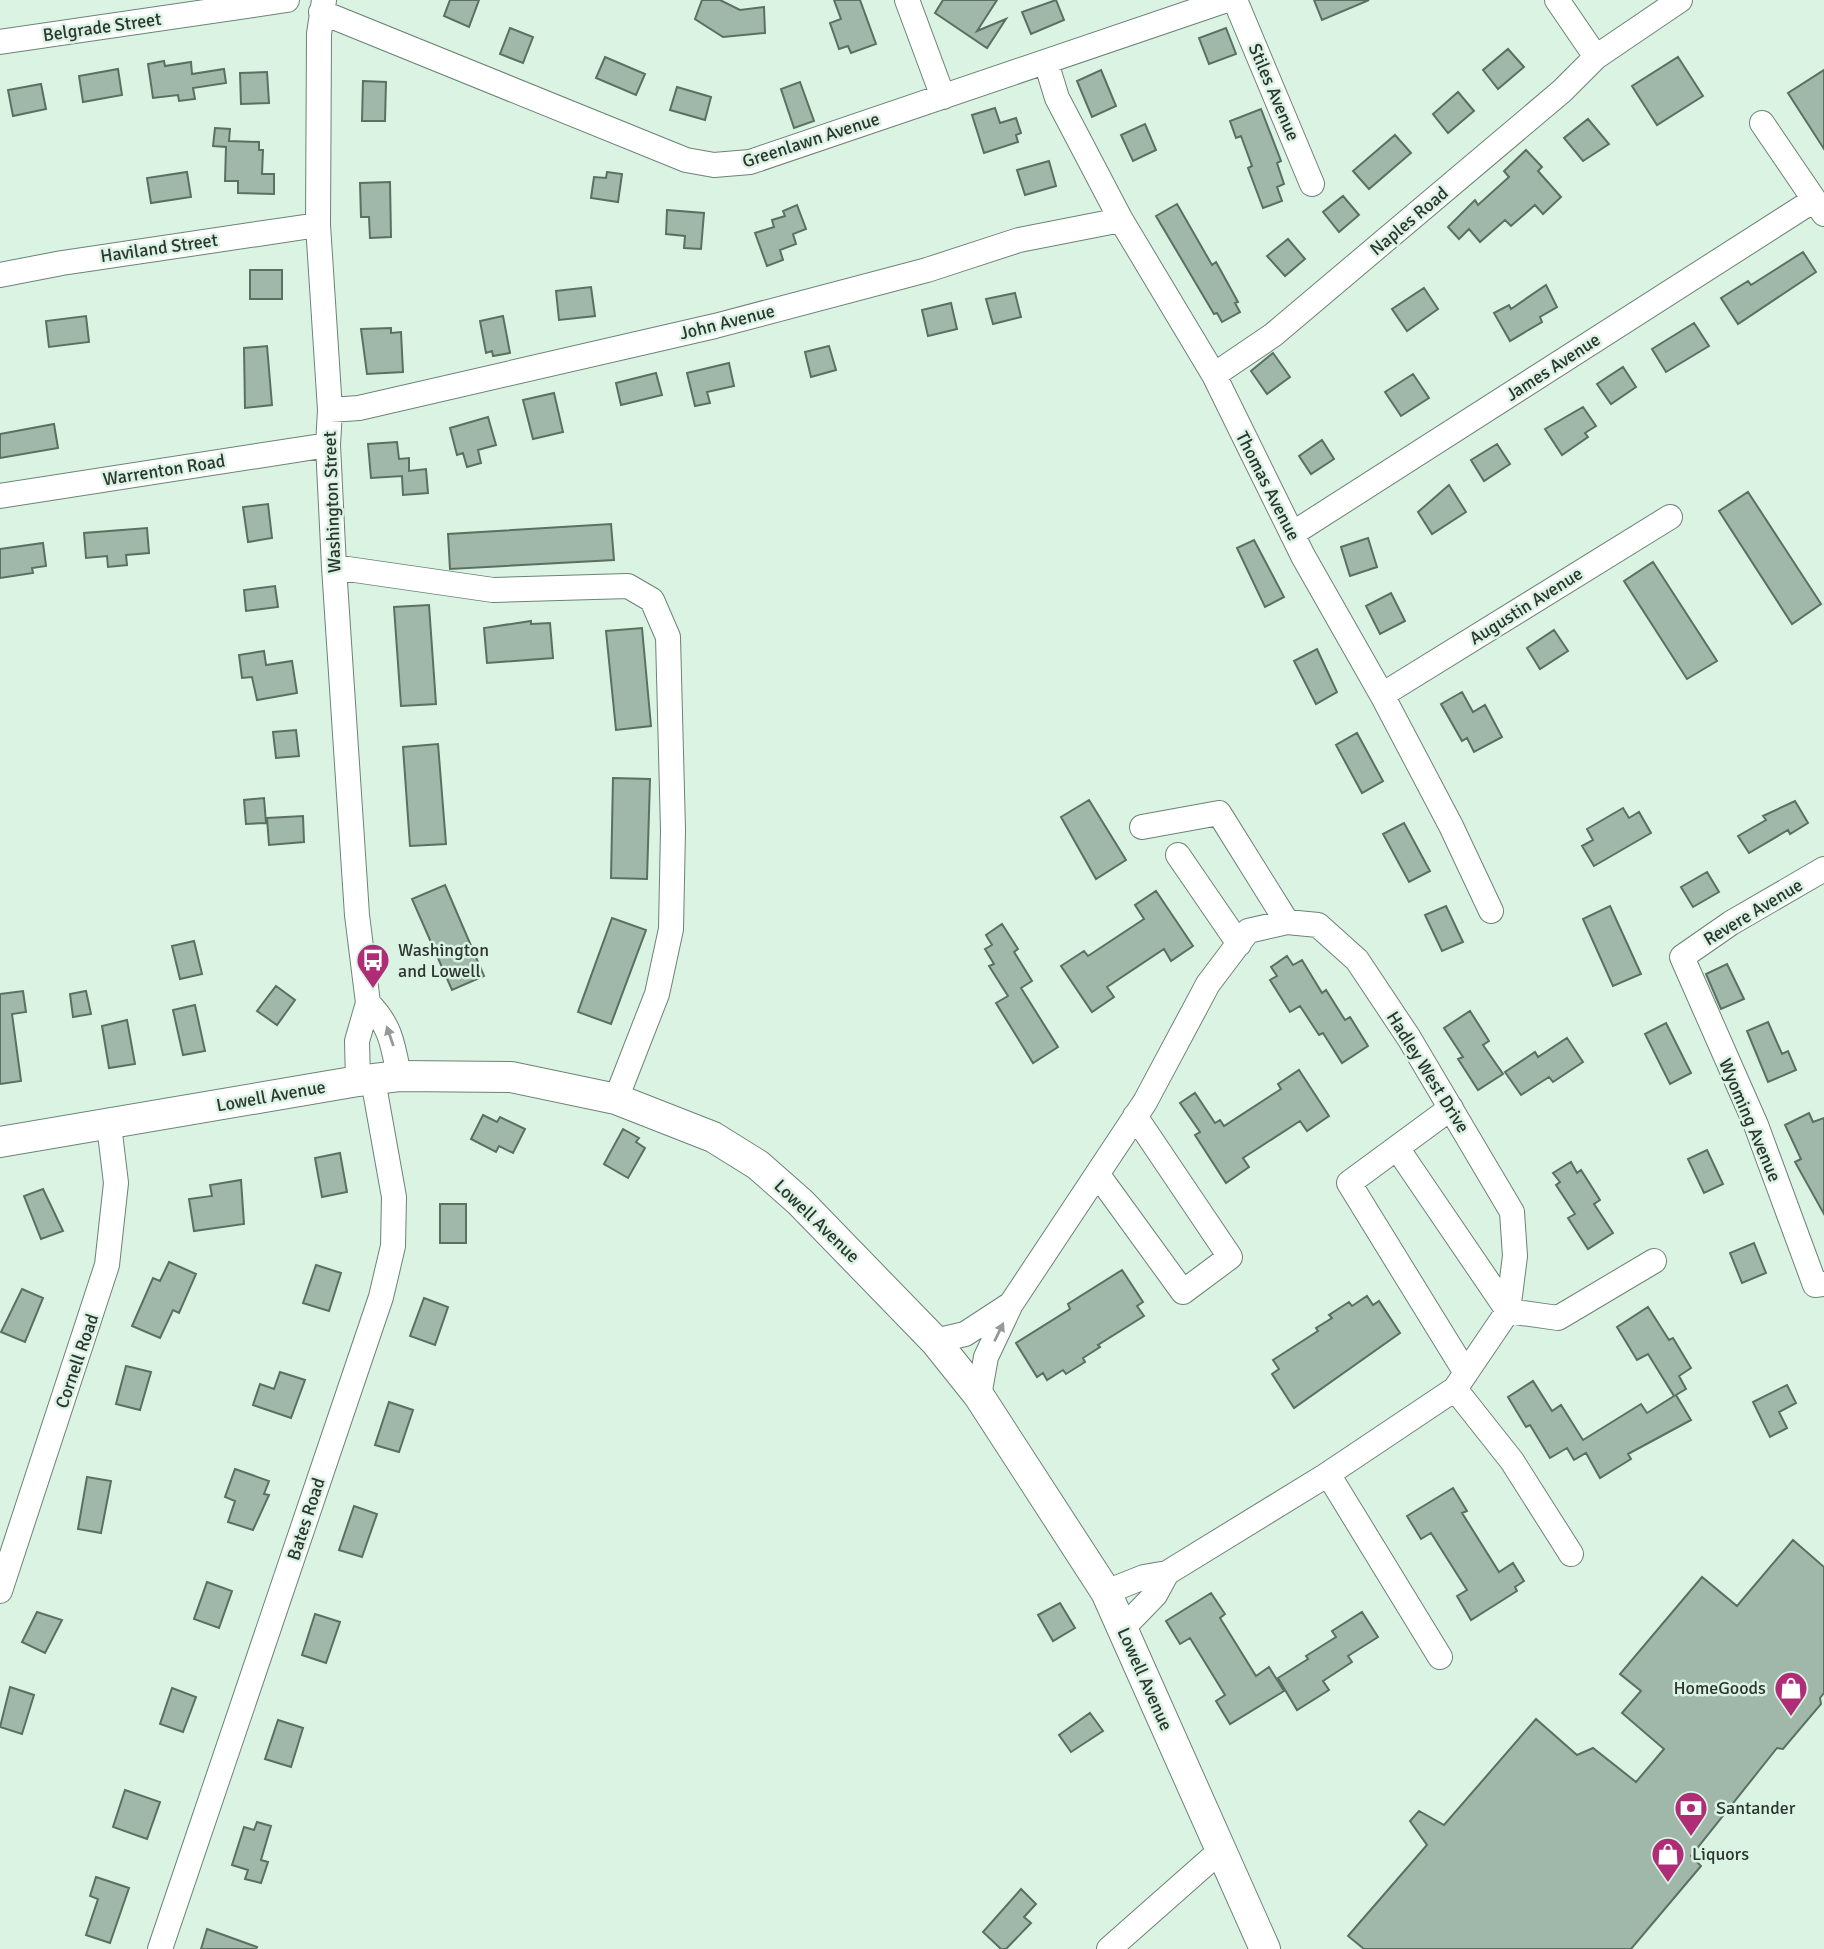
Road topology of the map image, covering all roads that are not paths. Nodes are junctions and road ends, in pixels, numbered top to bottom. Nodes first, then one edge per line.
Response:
1 (287, 0) edge
2 (907, 0) edge
3 (1227, 0) edge
4 (1235, 0) edge
5 (1557, 0) edge
6 (1680, 0) edge
7 (322, 6) edge
8 (0, 42) edge
9 (1596, 57) junction
10 (1046, 62) junction
11 (943, 97) junction
12 (1762, 123) dead end
13 (1312, 184) dead end
14 (1819, 207) edge
15 (1121, 220) junction
16 (318, 225) junction
17 (0, 275) edge
18 (1214, 375) junction
19 (330, 410) junction
20 (328, 445) junction
21 (0, 496) edge
22 (1670, 517) dead end
23 (1292, 534) junction
24 (334, 567) junction
25 (1382, 695) junction
26 (1142, 827) dead end
27 (1178, 855) dead end
28 (1823, 872) edge
29 (1491, 911) dead end
30 (1287, 922) junction
31 (1238, 944) junction
32 (1682, 957) joint
33 (368, 1003) junction
34 (376, 1079) junction
35 (616, 1099) junction
36 (1451, 1108) junction
37 (1135, 1116) junction
38 (109, 1125) junction
39 (0, 1142) edge
40 (1397, 1148) junction
41 (1098, 1175) junction
42 (1654, 1261) dead end
43 (1819, 1284) edge
44 (1011, 1304) junction
45 (1508, 1311) junction
46 (935, 1340) junction
47 (1460, 1381) junction
48 (979, 1396) junction
49 (1328, 1474) junction
50 (1571, 1554) dead end
51 (1167, 1573) junction
52 (0, 1591) edge
53 (1106, 1592) junction
54 (1123, 1628) junction
55 (1440, 1657) dead end
56 (1220, 1851) junction
57 (160, 1949) edge
58 (1109, 1949) edge
59 (1265, 1949) edge

1 - 8 street, Belgrade Street
2 - 11 street
3 - 10 street, Greenlawn Avenue
4 - 13 street, Stiles Avenue
5 - 9 street
6 - 9 street, Naples Road
7 - 11 street, Greenlawn Avenue
7 - 16 street, Washington Street
9 - 18 street, Naples Road
10 - 11 street, Greenlawn Avenue
10 - 15 street, Thomas Avenue
12 - 14 street
14 - 23 street, James Avenue
15 - 18 street, Thomas Avenue
15 - 19 street, John Avenue
16 - 17 street, Haviland Street
16 - 19 street, Washington Street
18 - 23 street, Thomas Avenue
19 - 20 street, Washington Street
20 - 21 street, Warrenton Road
20 - 24 street, Washington Street
22 - 25 street, Augustin Avenue
23 - 25 street, Thomas Avenue
24 - 33 street, Washington Street
24 - 35 street
25 - 29 street, Thomas Avenue
26 - 30 street
27 - 31 street
28 - 32 street, Revere Avenue
30 - 31 street, Hadley West Drive
30 - 36 street, Hadley West Drive
31 - 37 street, Hadley West Drive
32 - 43 street, Wyoming Avenue
33 - 34 street, Washington Street
34 -> 33 street, Washington Street
34 - 35 main road, Lowell Avenue
34 - 38 main road, Lowell Avenue
34 - 57 street, Bates Road
35 - 46 main road, Lowell Avenue
36 - 40 street
36 - 45 street, Hadley West Drive
37 - 41 street, Hadley West Drive
37 - 41 street
38 - 39 main road, Lowell Avenue
38 - 52 street, Cornell Road
40 - 45 street
40 - 47 street
41 - 44 street, Hadley West Drive
42 - 45 street
44 - 46 street, Hadley West Drive
48 -> 44 street, Hadley West Drive
45 - 47 street, Hadley West Drive
46 - 48 main road, Lowell Avenue
47 - 49 street, Hadley West Drive
47 - 50 street
48 - 53 main road, Lowell Avenue
49 - 51 street, Hadley West Drive
49 - 55 street
51 - 53 street, Hadley West Drive
51 - 54 street, Hadley West Drive
53 - 54 main road, Lowell Avenue
54 - 56 main road, Lowell Avenue
56 - 58 street
56 - 59 main road, Lowell Avenue

